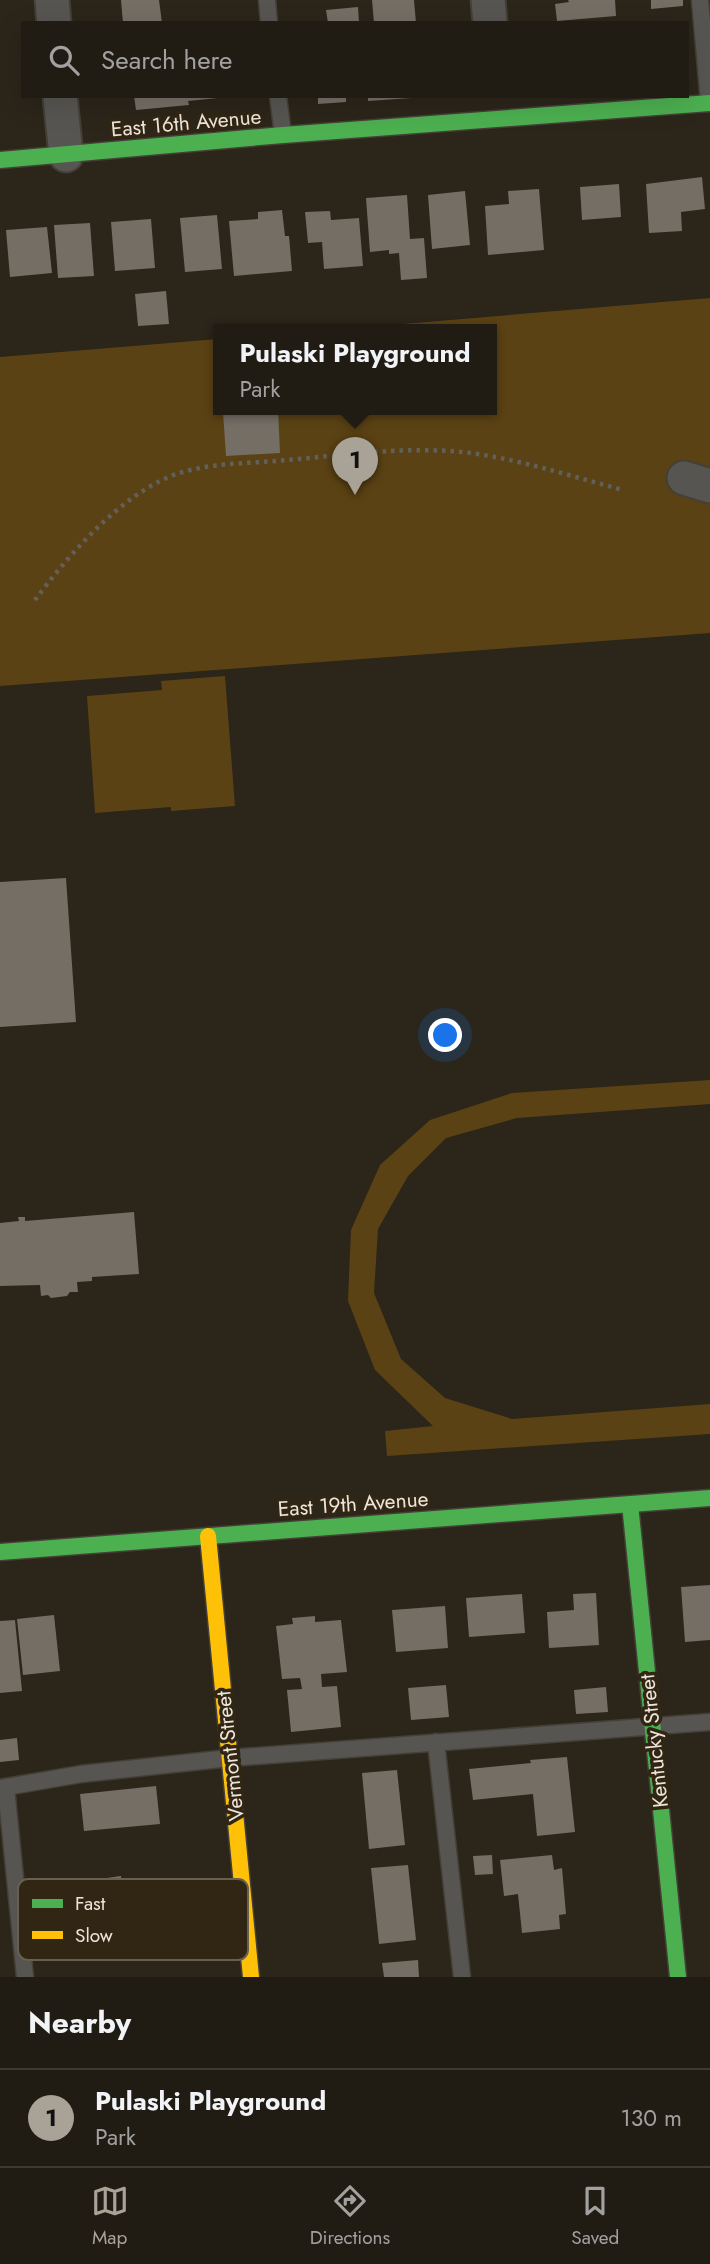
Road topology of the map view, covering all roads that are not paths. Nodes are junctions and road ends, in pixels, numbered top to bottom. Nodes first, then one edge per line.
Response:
1 (52, 0) edge
2 (267, 0) edge
3 (488, 0) edge
4 (700, 0) edge
5 (54, 21) edge
6 (269, 21) edge
7 (490, 21) edge
8 (60, 98) edge
9 (278, 98) edge
10 (709, 103) edge
11 (498, 108) edge
12 (283, 135) junction
13 (66, 155) junction
14 (0, 160) edge
15 (710, 1498) edge
16 (630, 1504) junction
17 (208, 1536) junction
18 (0, 1552) edge
19 (710, 1722) edge
20 (652, 1726) junction
21 (436, 1742) junction
22 (230, 1758) junction
23 (3, 1788) edge
24 (242, 1879) edge
25 (18, 1917) edge
26 (248, 1946) edge
27 (251, 1977) edge
28 (462, 1977) edge
29 (678, 1977) edge

1 - 5 street
2 - 6 lane
3 - 7 street
4 - 10 lane
8 - 13 street
9 - 12 lane
10 - 11 street, East 16th Avenue
11 - 12 street, East 16th Avenue
12 - 13 street, East 16th Avenue
13 - 14 street, East 16th Avenue
15 - 16 street, East 19th Avenue
16 - 17 street, East 19th Avenue
16 - 20 street, Kentucky Street
17 - 18 street, East 19th Avenue
17 - 22 street, Vermont Street
19 - 20 lane
20 - 21 lane
20 - 29 street, Kentucky Street
21 - 22 lane
21 - 28 lane
22 - 23 lane
22 - 24 street, Vermont Street
23 - 25 lane
26 - 27 street, Vermont Street

